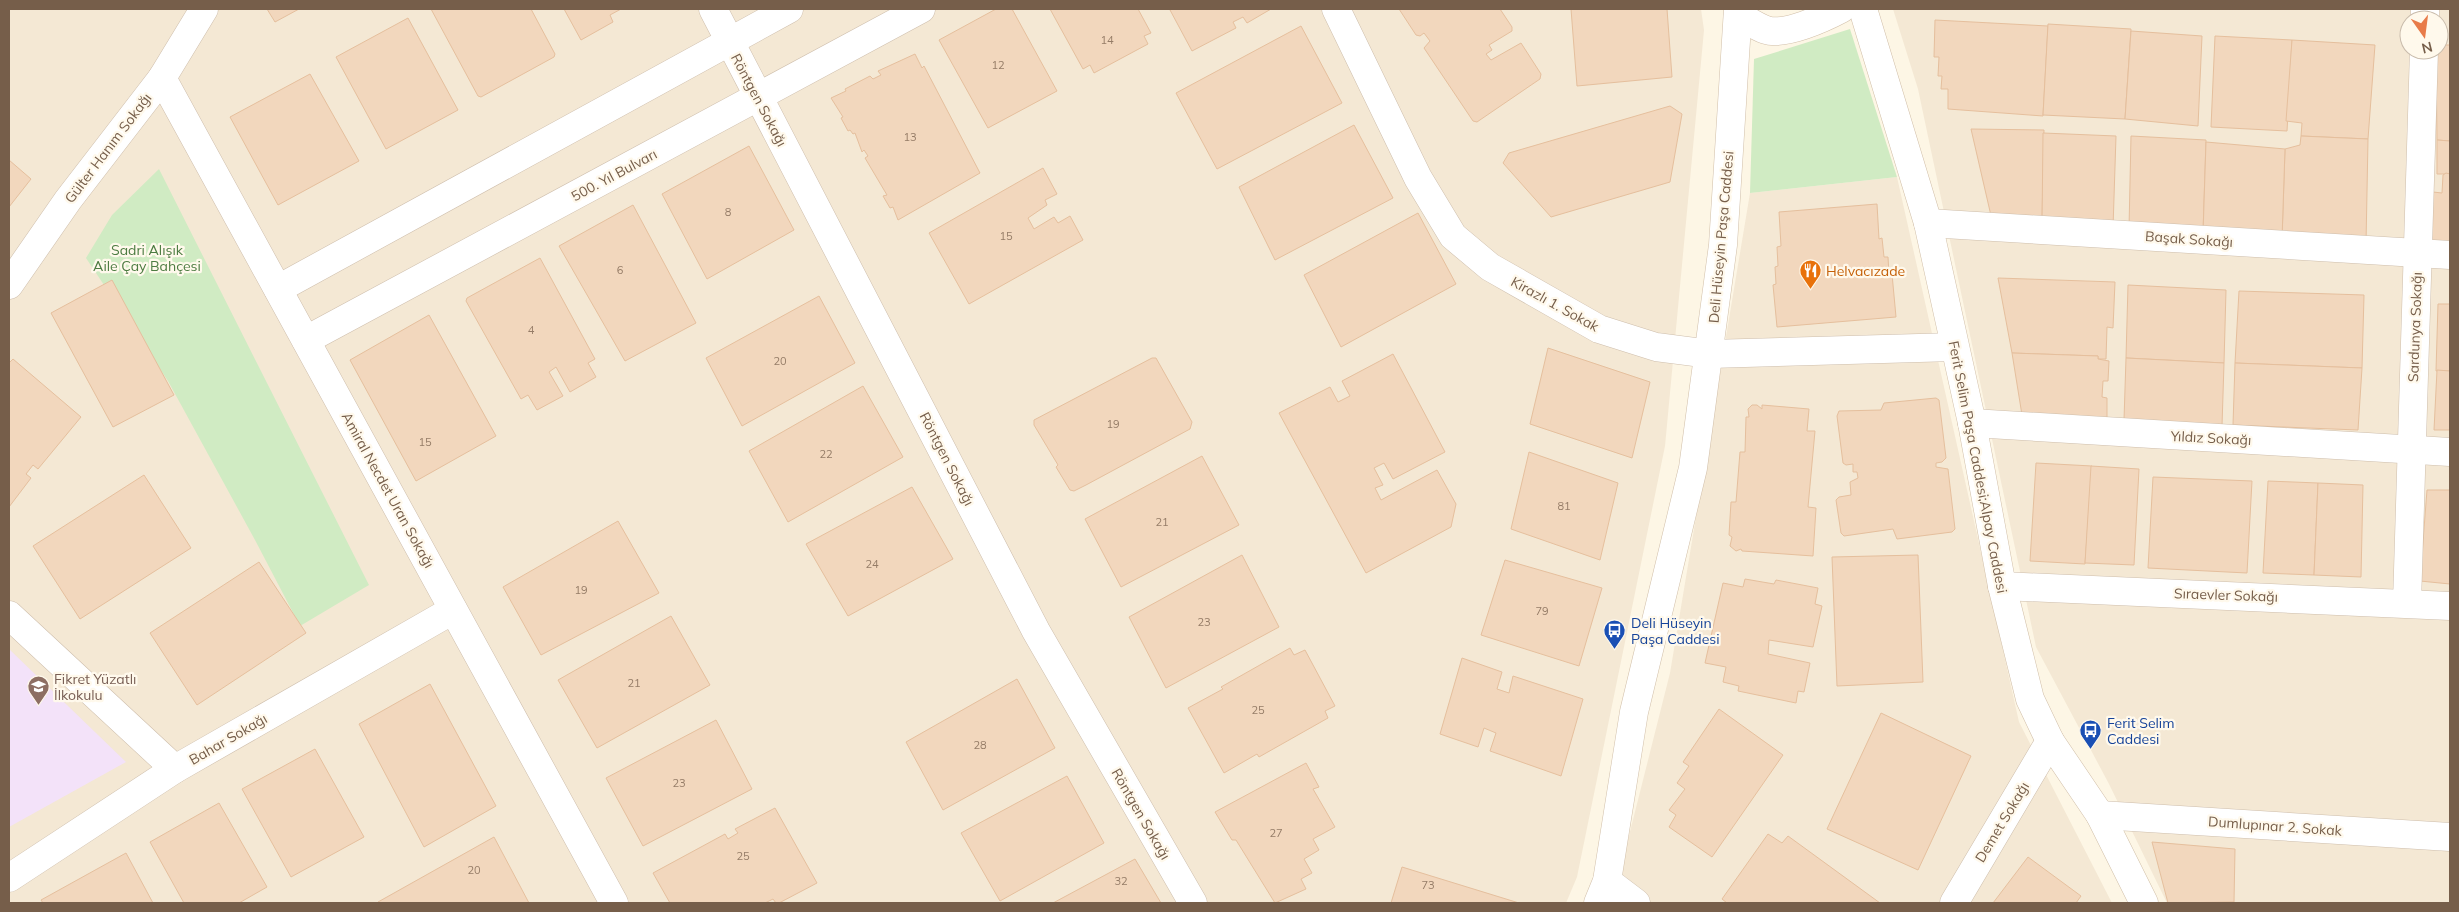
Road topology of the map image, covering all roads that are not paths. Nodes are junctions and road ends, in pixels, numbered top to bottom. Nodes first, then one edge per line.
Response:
1 (204, 9) edge
2 (713, 9) edge
3 (789, 9) edge
4 (921, 9) edge
5 (1336, 9) edge
6 (1840, 9) edge
7 (1864, 9) edge
8 (1738, 12) edge
9 (728, 42) junction
10 (2424, 60) edge
11 (162, 78) junction
12 (758, 97) junction
13 (1928, 223) junction
14 (2418, 254) junction
15 (2450, 255) edge
16 (9, 285) edge
17 (278, 289) junction
18 (306, 340) junction
19 (1954, 347) junction
20 (1710, 354) junction
21 (1972, 423) junction
22 (2411, 450) junction
23 (2450, 452) edge
24 (2002, 586) junction
25 (2407, 603) junction
26 (2450, 606) edge
27 (453, 610) junction
28 (9, 615) edge
29 (2050, 741) junction
30 (175, 769) junction
31 (2100, 815) junction
32 (2450, 837) edge
33 (9, 878) edge
34 (1603, 892) edge
35 (614, 903) edge
36 (1192, 903) edge
37 (1636, 903) edge
38 (1954, 903) edge
39 (2144, 903) edge

1 - 11 street, Gülter Hanım Sokağı
2 - 9 street, Röntgen Sokağı
3 - 9 street
4 - 12 street, 500. Yıl Bulvarı
5 - 20 street, Kirazlı 1. Sokak
6 - 8 street
7 - 13 street, Ferit Selim Paşa Caddesi;Alpay Caddesi
8 - 20 street, Deli Hüseyin Paşa Caddesi
9 - 12 street, Röntgen Sokağı
9 - 17 street
10 - 14 street, Sardunya Sokağı
11 - 16 street, Gülter Hanım Sokağı
11 - 17 street, Amiral Necdet Uran Sokağı
12 - 18 street, 500. Yıl Bulvarı
12 - 36 street, Röntgen Sokağı
13 - 14 street, Başak Sokağı
13 - 19 street, Ferit Selim Paşa Caddesi;Alpay Caddesi
14 - 15 street, Başak Sokağı
14 - 22 street, Sardunya Sokağı
17 - 18 street, Amiral Necdet Uran Sokağı
18 - 27 street, Amiral Necdet Uran Sokağı
19 - 20 street, Kirazlı 1. Sokak
19 - 21 street, Ferit Selim Paşa Caddesi;Alpay Caddesi
20 - 34 street, Deli Hüseyin Paşa Caddesi
21 - 22 street, Yıldız Sokağı
21 - 24 street, Ferit Selim Paşa Caddesi;Alpay Caddesi
22 - 23 street, Yıldız Sokağı
22 - 25 street, Sardunya Sokağı
24 - 25 street, Sıraevler Sokağı
24 - 29 street, Ferit Selim Paşa Caddesi;Alpay Caddesi
25 - 26 street, Sıraevler Sokağı
27 - 30 street, Bahar Sokağı
27 - 35 street, Amiral Necdet Uran Sokağı
28 - 30 street
29 - 31 street, Ferit Selim Paşa Caddesi;Alpay Caddesi
29 - 38 street, Demet Sokağı
30 - 33 street, Bahar Sokağı
31 - 32 street, Dumlupınar 2. Sokak
31 - 39 street, Ferit Selim Paşa Caddesi;Alpay Caddesi
34 - 37 street

